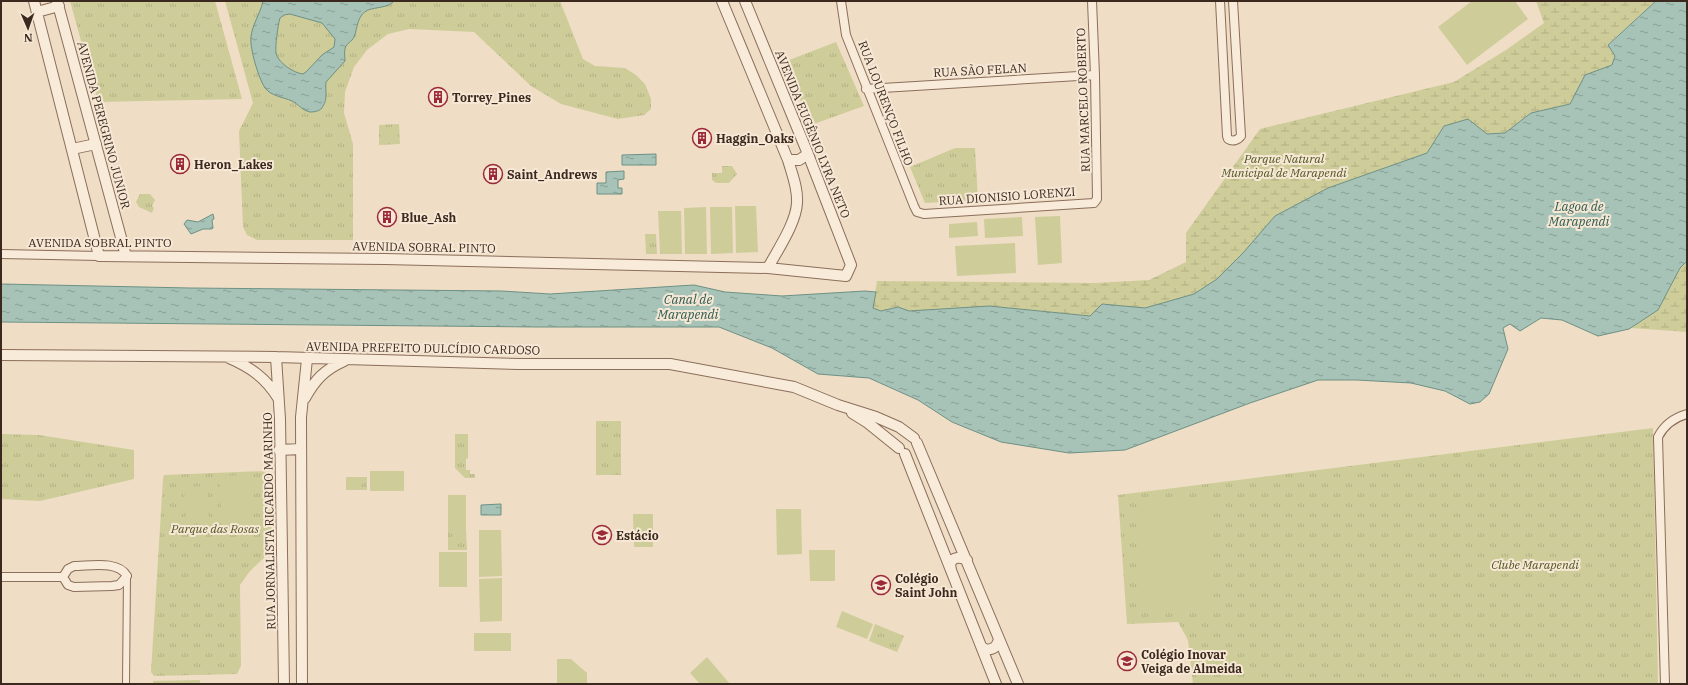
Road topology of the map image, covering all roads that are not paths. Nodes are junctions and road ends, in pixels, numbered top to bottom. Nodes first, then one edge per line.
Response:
1 (34, 1) edge
2 (722, 1) edge
3 (745, 1) edge
4 (841, 1) edge
5 (1092, 1) edge
6 (1220, 1) edge
7 (1233, 1) edge
8 (58, 4) edge
9 (37, 12) junction
10 (1095, 75) junction
11 (866, 89) junction
12 (96, 144) junction
13 (72, 149) junction
14 (808, 154) junction
15 (788, 160) junction
16 (1097, 199) joint
17 (918, 212) joint
18 (1, 254) edge
19 (100, 256) junction
20 (126, 256) junction
21 (768, 268) junction
22 (846, 276) joint
23 (1, 355) edge
24 (226, 356) junction
25 (276, 357) junction
26 (307, 359) junction
27 (348, 360) junction
28 (279, 400) junction
29 (302, 402) junction
30 (838, 405) junction
31 (1687, 414) edge
32 (916, 441) junction
33 (301, 449) junction
34 (280, 450) junction
35 (902, 451) junction
36 (283, 558) junction
37 (302, 558) junction
38 (967, 560) junction
39 (951, 570) junction
40 (127, 576) junction
41 (1, 577) edge
42 (63, 577) junction
43 (999, 639) junction
44 (982, 647) junction
45 (126, 684) edge
46 (284, 684) edge
47 (302, 684) edge
48 (996, 684) edge
49 (1018, 684) edge
50 (1665, 684) edge

1 - 9 street
2 - 15 street
3 - 14 street, AVENIDA EUGÊNIO LYRA NETO
4 - 11 street, RUA LOURENÇO FILHO
5 - 10 street, RUA MARCELO ROBERTO
6 - 7 street
8 - 9 street
8 - 12 street, AVENIDA PEREGRINO JUNIOR
9 - 13 street
10 - 11 street, RUA SÃO FELAN
10 - 16 street, RUA MARCELO ROBERTO
11 - 17 street, RUA LOURENÇO FILHO
12 - 13 street
12 - 20 street, AVENIDA PEREGRINO JUNIOR
13 - 19 street
14 - 15 street
14 - 22 street, AVENIDA EUGÊNIO LYRA NETO
15 - 21 street
16 - 17 street, RUA DIONISIO LORENZI
18 - 19 street, AVENIDA SOBRAL PINTO
19 - 20 street, AVENIDA SOBRAL PINTO
20 - 21 street, AVENIDA SOBRAL PINTO
21 - 22 street, AVENIDA SOBRAL PINTO
23 - 24 street, AVENIDA PREFEITO DULCÍDIO CARDOSO
24 - 25 street, AVENIDA PREFEITO DULCÍDIO CARDOSO
24 - 28 street
25 - 26 street, AVENIDA PREFEITO DULCÍDIO CARDOSO
25 - 28 street, RUA JORNALISTA RICARDO MARINHO
26 - 27 street, AVENIDA PREFEITO DULCÍDIO CARDOSO
26 - 29 street
27 - 29 street
27 - 30 street, AVENIDA PREFEITO DULCÍDIO CARDOSO
28 - 34 street, RUA JORNALISTA RICARDO MARINHO
29 - 33 street
30 - 32 street
30 - 35 street
31 - 50 street
32 - 35 street
32 - 35 street
32 - 38 street
33 - 34 street
33 - 37 street
34 - 36 street, RUA JORNALISTA RICARDO MARINHO
35 - 39 street
36 - 37 street
36 - 46 street, RUA JORNALISTA RICARDO MARINHO
37 - 47 street
38 - 39 street
38 - 43 street
39 - 44 street
40 - 42 street
40 - 42 street
40 - 45 street
41 - 42 street
43 - 44 street
43 - 49 street
44 - 48 street

